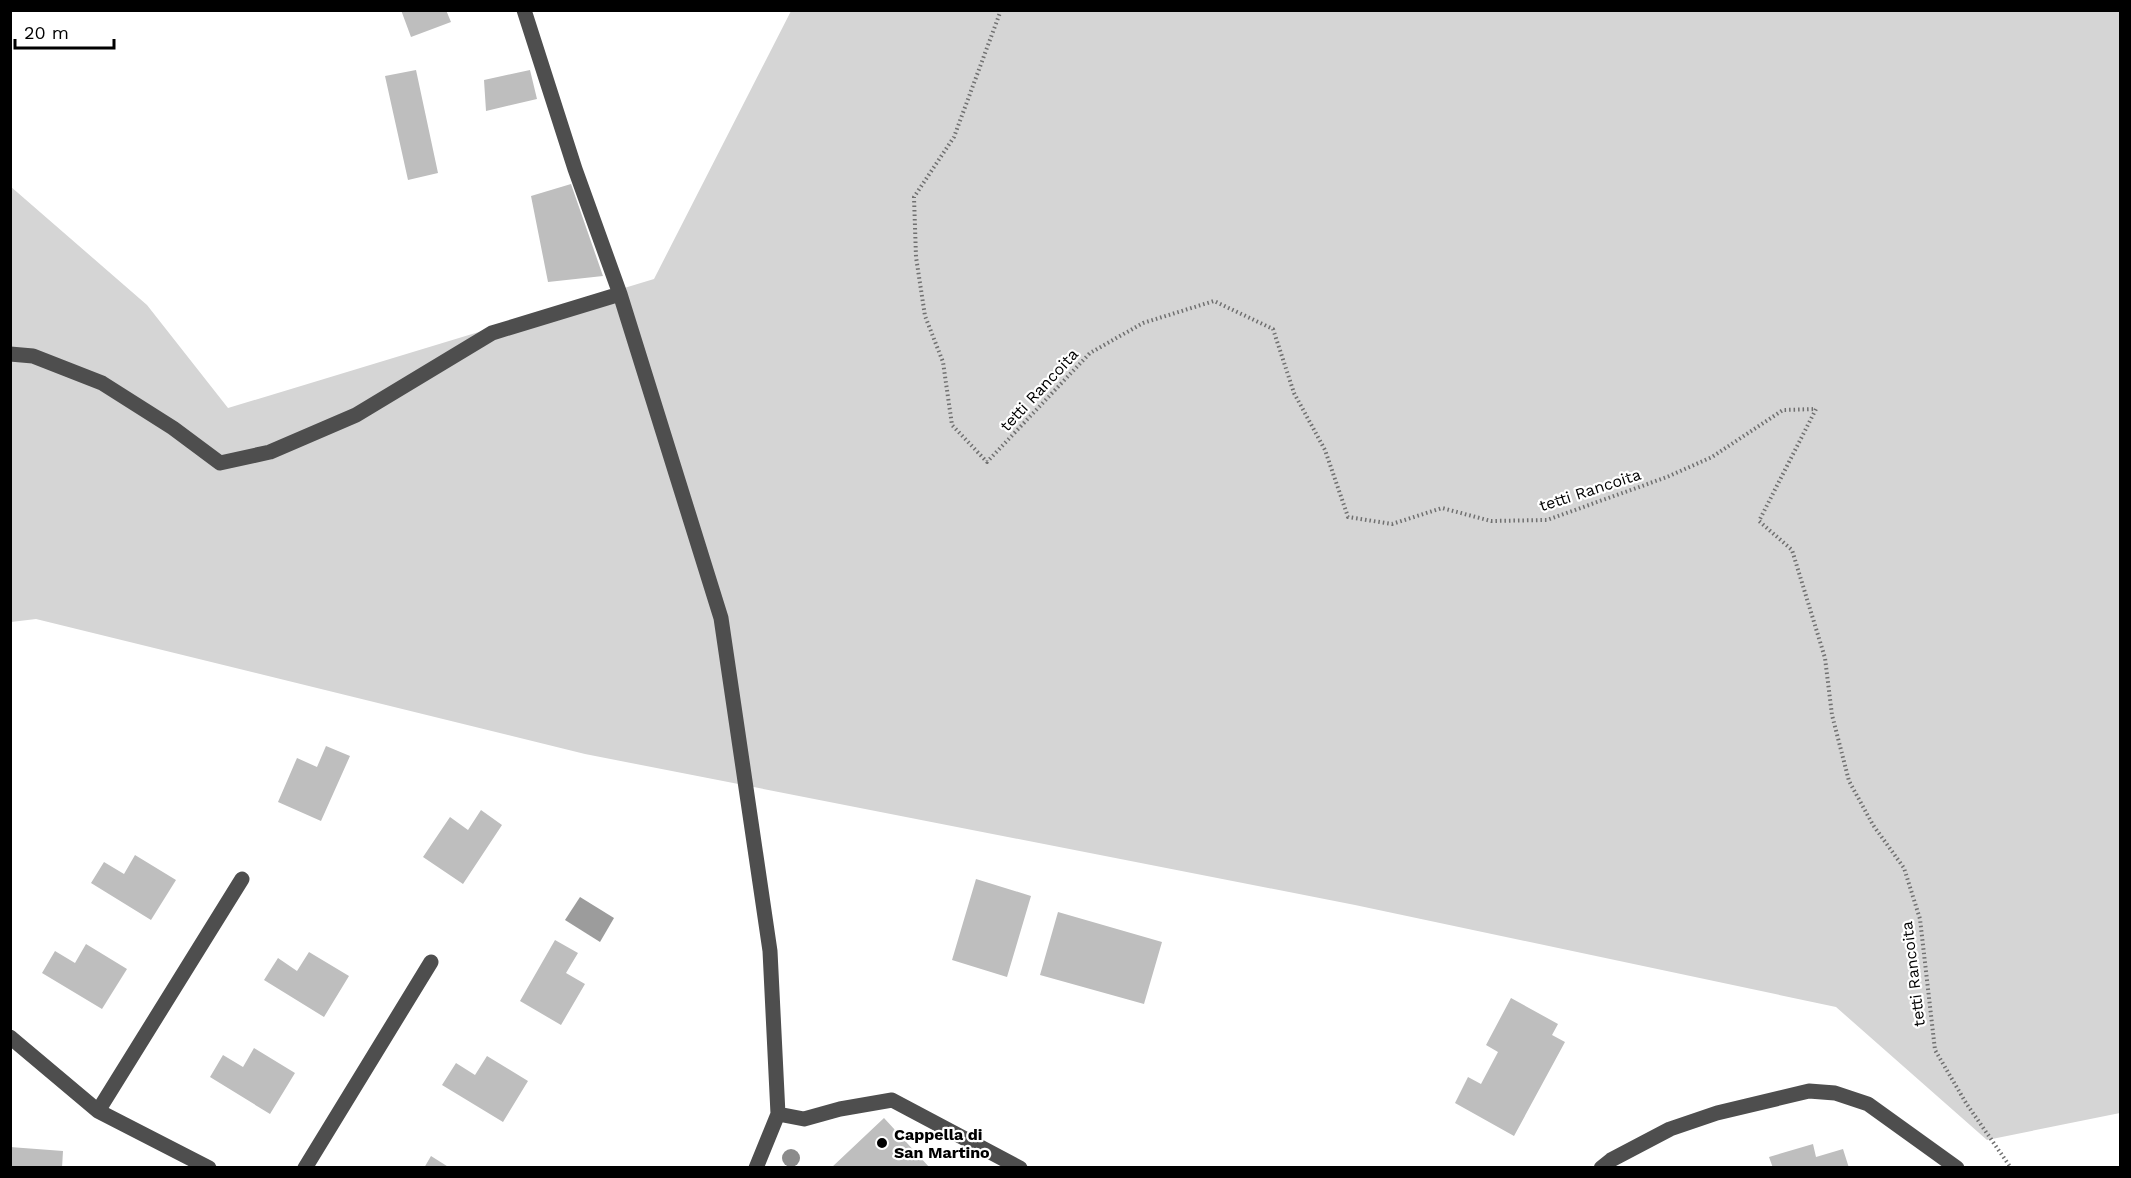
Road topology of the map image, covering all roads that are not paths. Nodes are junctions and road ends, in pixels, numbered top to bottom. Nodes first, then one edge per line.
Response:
1 (524, 10) edge
2 (620, 294) junction
3 (10, 354) edge
4 (242, 879) dead end
5 (431, 962) dead end
6 (10, 1037) edge
7 (98, 1111) junction
8 (778, 1114) junction
9 (209, 1167) edge
10 (305, 1167) edge
11 (756, 1167) edge
12 (1020, 1167) edge
13 (1601, 1167) edge
14 (1958, 1167) edge

1 - 2 street
2 - 3 street
2 - 8 street
4 - 7 street
5 - 10 street
6 - 7 street
7 - 9 street
8 - 11 street
8 - 12 street
13 - 14 street

